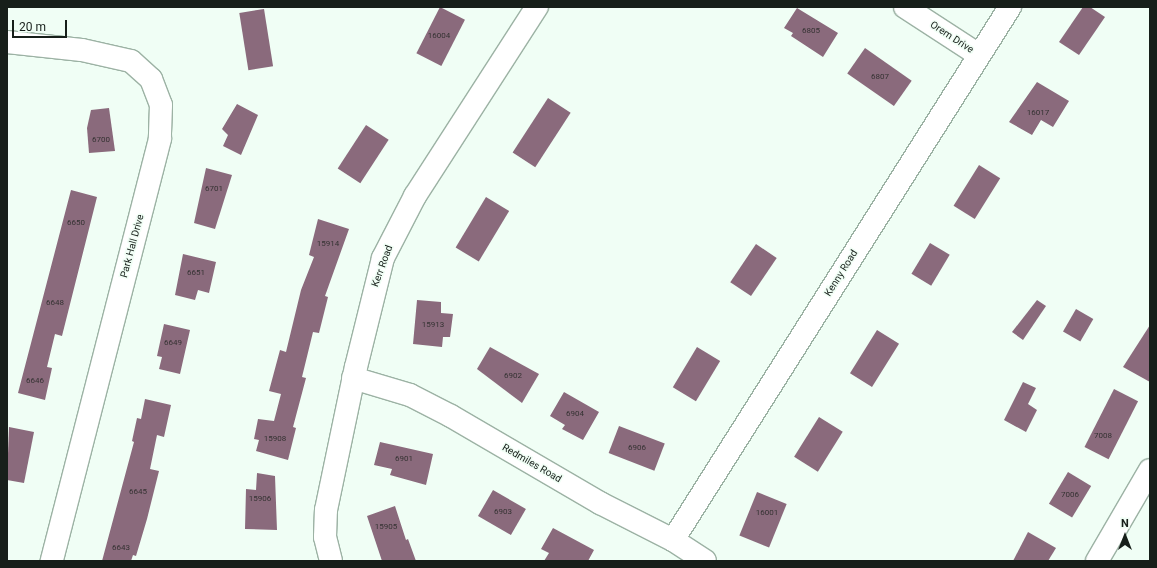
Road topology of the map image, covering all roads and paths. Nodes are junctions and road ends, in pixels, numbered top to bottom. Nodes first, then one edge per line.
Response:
1 (537, 7) edge
2 (905, 7) edge
3 (1010, 7) edge
4 (7, 42) edge
5 (979, 55) junction
6 (353, 378) junction
7 (1150, 470) edge
8 (673, 540) junction
9 (52, 561) edge
10 (331, 561) edge
11 (705, 561) edge
12 (1097, 561) edge

1 - 6 street, Kerr Road
2 - 5 street, Orem Drive
3 - 5 street, Kenny Road
4 - 9 street, Park Hall Drive
5 - 8 street, Kenny Road
6 - 8 street, Redmiles Road
6 - 10 street, Kerr Road
7 - 12 street
8 - 11 street, Redmiles Road

